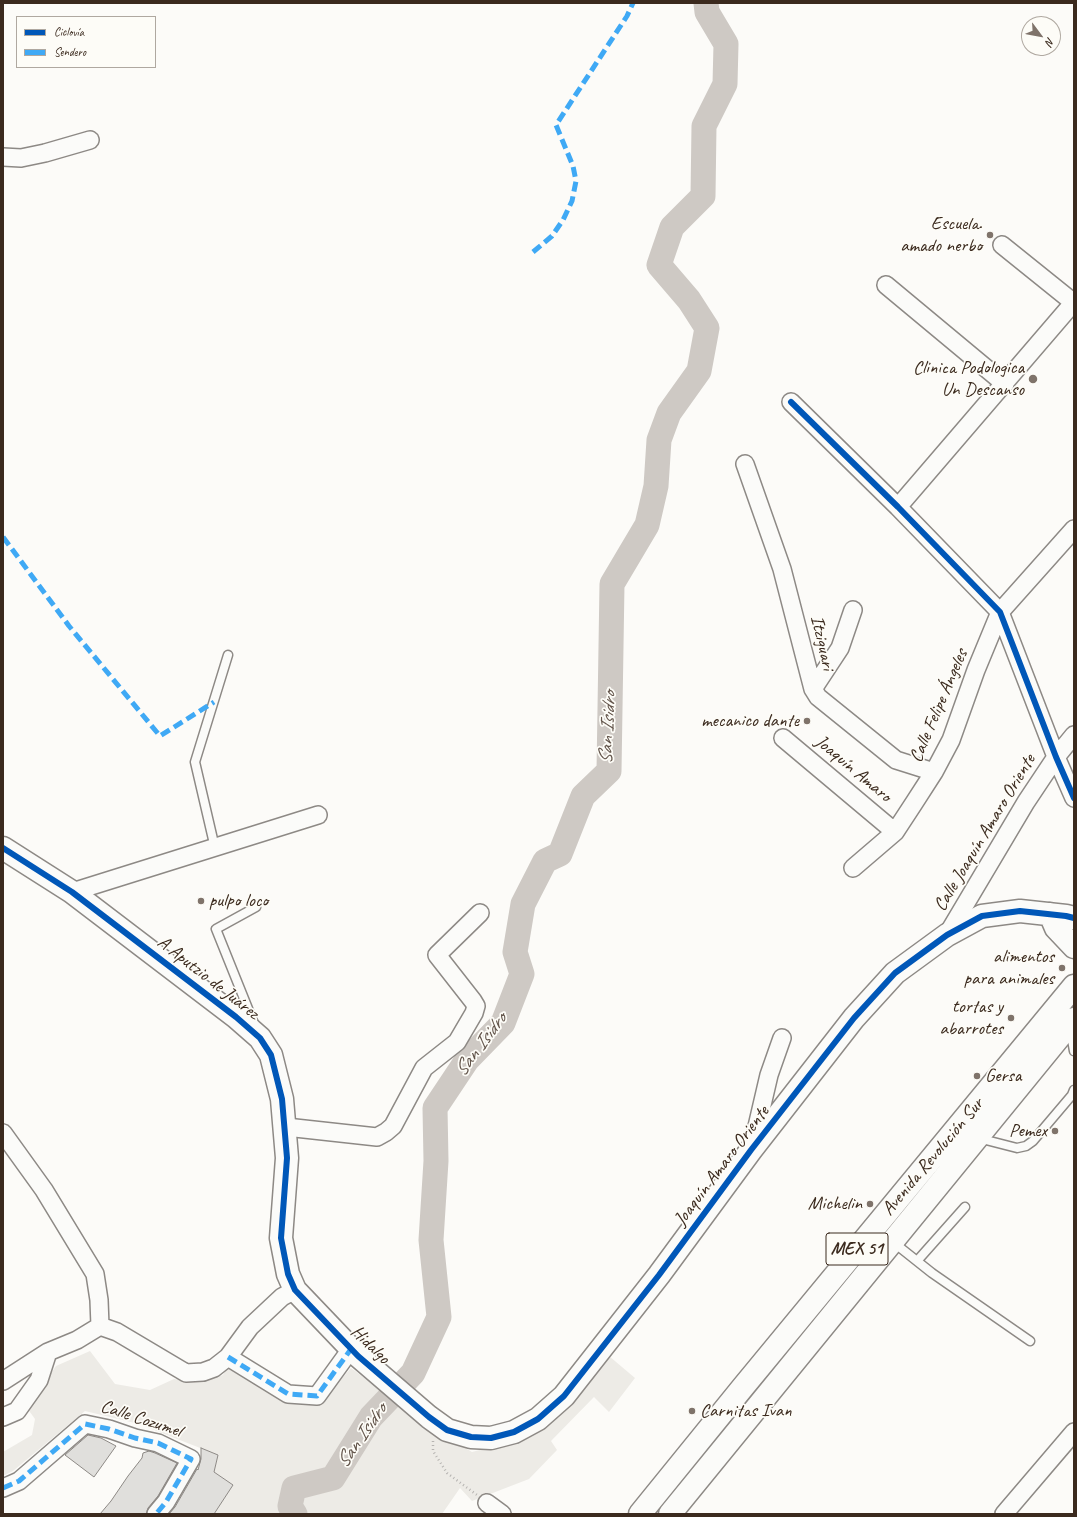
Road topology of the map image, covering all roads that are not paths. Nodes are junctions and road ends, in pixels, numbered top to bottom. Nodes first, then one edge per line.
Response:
1 (90, 140) dead end
2 (3, 157) edge
3 (1002, 245) dead end
4 (886, 285) dead end
5 (1074, 302) edge
6 (1005, 384) junction
7 (791, 402) dead end
8 (745, 464) dead end
9 (898, 507) junction
10 (1074, 529) edge
11 (854, 610) dead end
12 (1000, 612) junction
13 (228, 655) dead end
14 (813, 689) junction
15 (1074, 735) edge
16 (784, 738) dead end
17 (1056, 757) junction
18 (934, 772) junction
19 (1074, 798) edge
20 (318, 816) dead end
21 (895, 832) junction
22 (3, 848) edge
23 (215, 848) junction
24 (853, 868) dead end
25 (72, 892) junction
26 (256, 907) dead end
27 (480, 913) dead end
28 (1050, 914) junction
29 (1074, 918) edge
30 (947, 935) junction
31 (1074, 947) edge
32 (1074, 986) edge
33 (1072, 1022) edge
34 (260, 1038) junction
35 (782, 1038) dead end
36 (1074, 1051) edge
37 (1074, 1090) edge
38 (286, 1127) junction
39 (3, 1133) edge
40 (977, 1138) junction
41 (751, 1150) junction
42 (965, 1207) dead end
43 (892, 1242) junction
44 (917, 1261) junction
45 (295, 1290) junction
46 (100, 1326) junction
47 (1030, 1341) dead end
48 (48, 1352) junction
49 (355, 1353) junction
50 (228, 1357) junction
51 (3, 1381) edge
52 (3, 1417) edge
53 (434, 1421) joint
54 (1074, 1432) edge
55 (3, 1488) edge
56 (487, 1503) road end
57 (156, 1514) edge
58 (502, 1514) edge
59 (640, 1514) edge
60 (670, 1514) edge
61 (1004, 1514) edge

1 - 2 street
3 - 5 street
4 - 6 street
5 - 6 street
6 - 9 street
7 - 9 street
8 - 14 street, Itziguari
9 - 12 street
10 - 12 street, Calle Felipe Ángeles
11 - 14 street
12 - 17 street
12 - 18 street, Calle Felipe Ángeles
13 - 23 lane
14 - 18 street, Itziguari
15 - 17 street, Calle Joaquín Amaro Oriente
16 - 21 street, Joaquín Amaro
17 - 19 street
17 - 30 street, Calle Joaquín Amaro Oriente
18 - 21 street, Calle Felipe Ángeles
20 - 23 street
21 - 24 street, Calle Felipe Ángeles
22 - 25 street, A Aputzio de Juárez
23 - 25 street
25 - 34 street, A Aputzio de Juárez
26 - 34 lane
27 - 38 street
28 - 29 street, Joaquín Amaro Oriente
28 - 30 street, Joaquín Amaro Oriente
28 - 31 street
30 - 41 street, Joaquín Amaro Oriente
32 - 59 street, Avenida Revolución Sur / MEX 51
33 - 36 lane
33 - 40 street, Avenida Revolución Sur / MEX 51
34 - 38 street, A Aputzio de Juárez
35 - 41 street
37 - 40 lane
38 - 45 street, A Aputzio de Juárez
39 - 46 street
40 - 43 street, Avenida Revolución Sur / MEX 51
41 - 53 street, Joaquín Amaro Oriente
42 - 44 lane
43 - 44 lane
43 - 60 street, Avenida Revolución Sur / MEX 51
44 - 47 lane
45 - 49 street, Hidalgo
45 - 50 street
46 - 48 street
46 - 50 street
48 - 51 street
48 - 52 street
49 - 50 street
49 - 53 street, Hidalgo
54 - 61 street
55 - 57 street, Calle Cozumel
56 - 58 street

